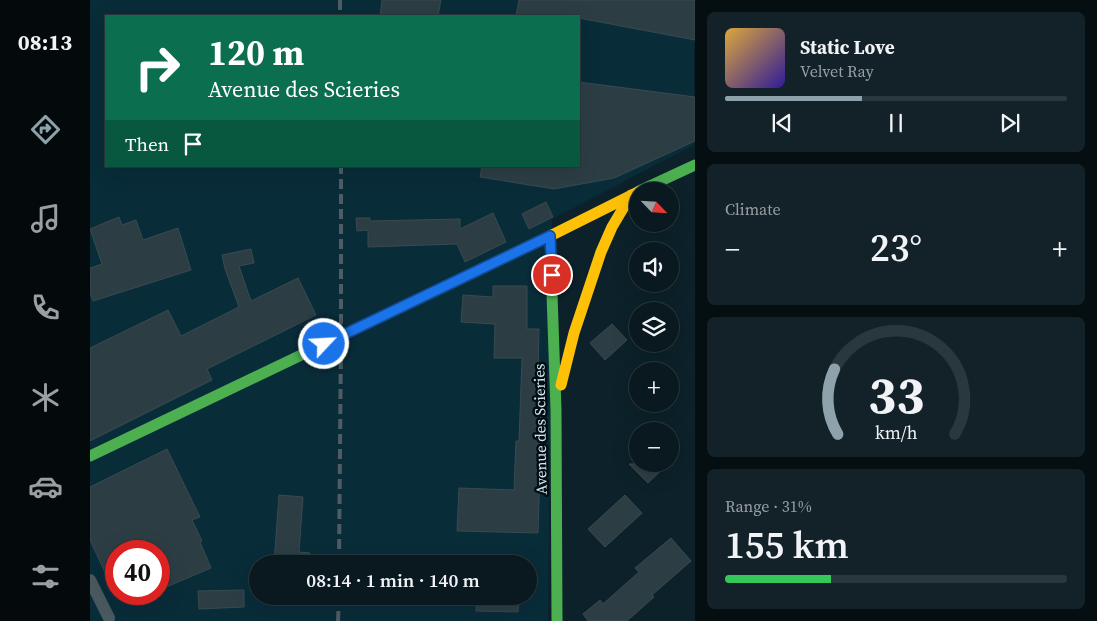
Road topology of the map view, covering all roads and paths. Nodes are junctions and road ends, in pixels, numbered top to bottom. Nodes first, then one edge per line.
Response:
1 (694, 166) edge
2 (660, 182) edge
3 (629, 196) edge
4 (629, 203) edge
5 (550, 236) junction
6 (556, 410) junction
7 (90, 456) edge
8 (90, 580) edge
9 (109, 618) dead end
10 (557, 621) edge

1 - 2 street
3 - 5 street
4 - 6 street
5 - 6 street, Avenue des Scieries
5 - 7 street
6 - 10 street, Avenue des Scieries
8 - 9 street

